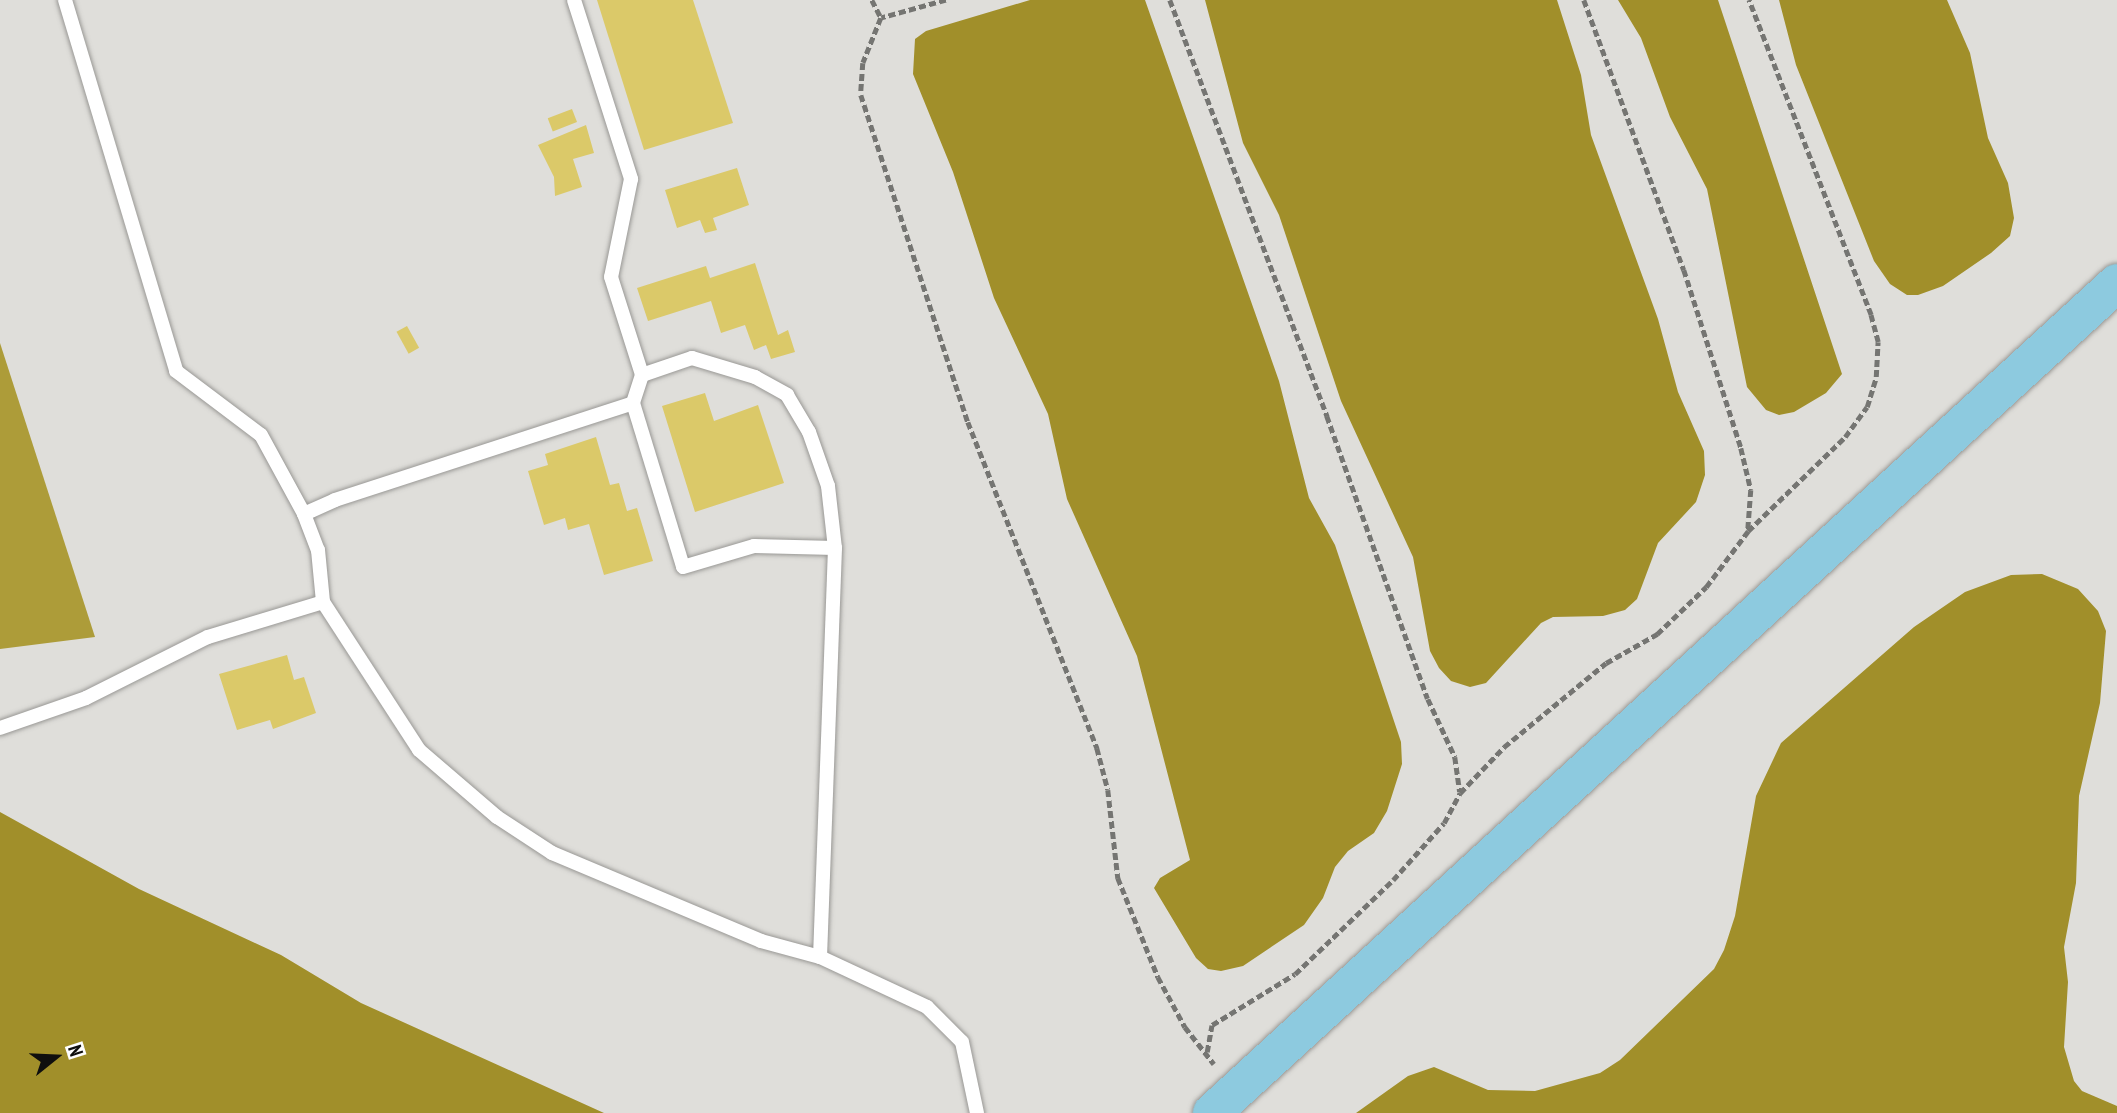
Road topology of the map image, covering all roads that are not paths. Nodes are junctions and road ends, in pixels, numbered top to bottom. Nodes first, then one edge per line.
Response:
1 (65, 0) edge
2 (574, 0) edge
3 (2117, 283) edge
4 (642, 375) junction
5 (633, 403) junction
6 (304, 514) junction
7 (835, 548) junction
8 (323, 602) junction
9 (0, 728) edge
10 (820, 957) junction
11 (977, 1113) edge
12 (1212, 1113) edge

1 - 6 lane
2 - 4 lane
3 - 12 main road
4 - 5 lane
4 - 7 lane
5 - 6 lane
5 - 7 lane
6 - 8 lane
7 - 10 lane
8 - 9 lane
8 - 10 lane
10 - 11 lane

